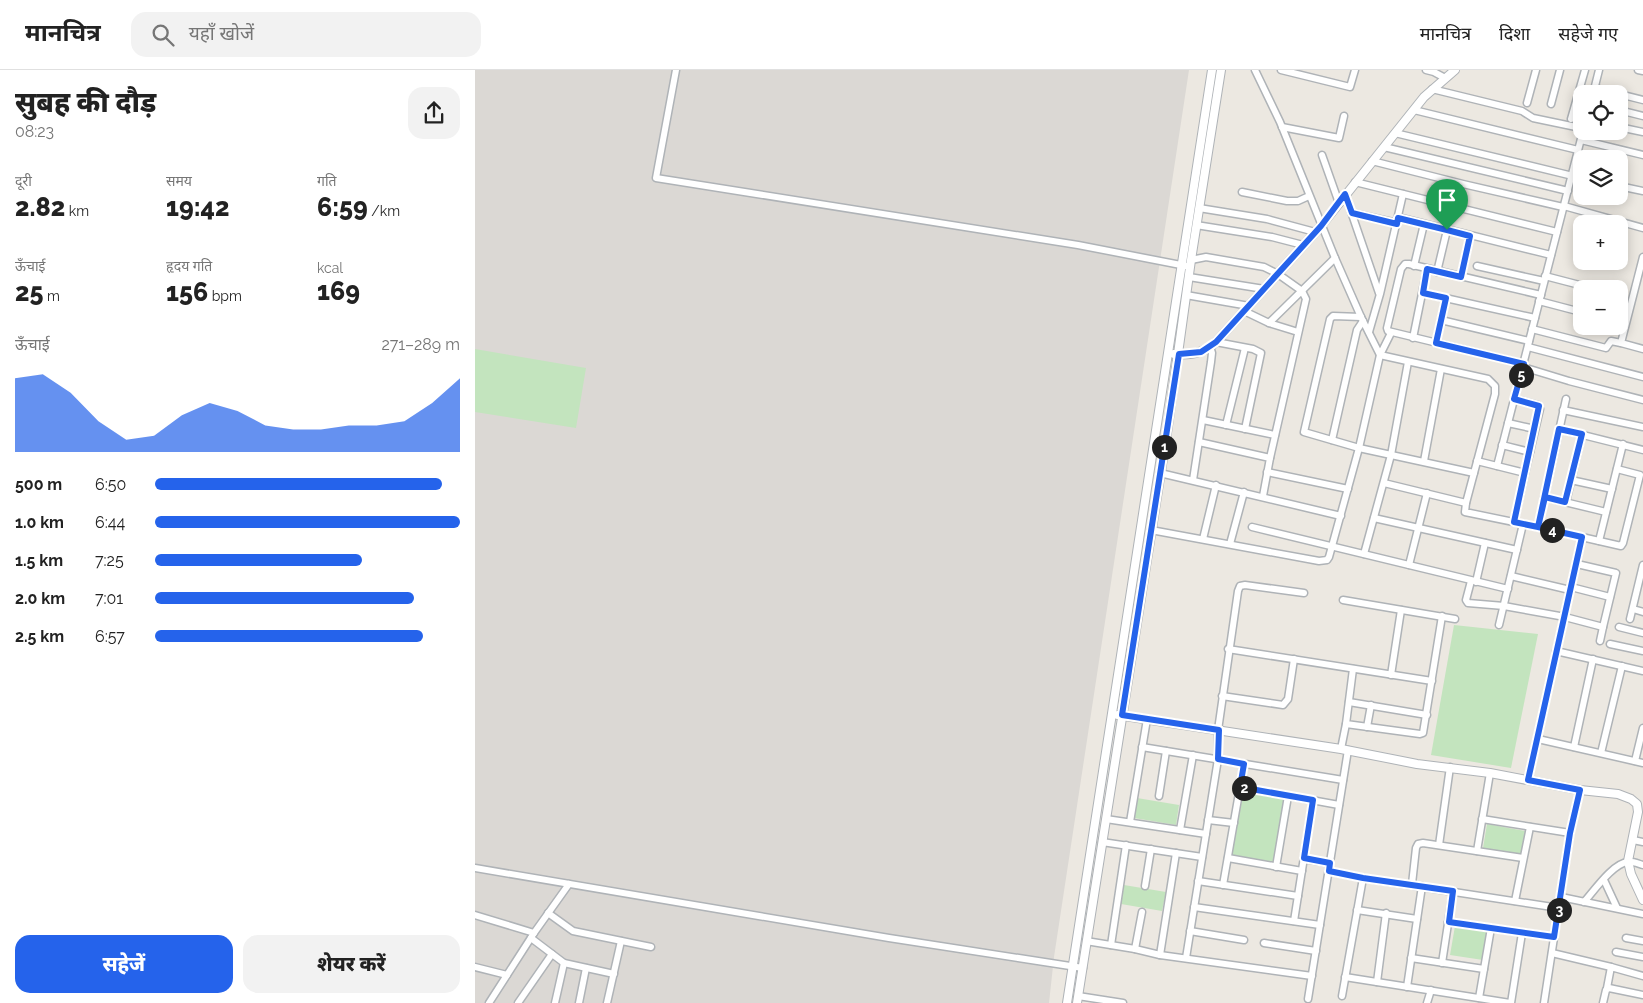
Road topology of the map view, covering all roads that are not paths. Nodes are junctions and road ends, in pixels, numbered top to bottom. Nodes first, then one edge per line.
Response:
1 (676, 70) edge
2 (1213, 70) edge
3 (1221, 70) edge
4 (1256, 70) edge
5 (1281, 70) edge
6 (1355, 70) edge
7 (1426, 70) edge
8 (1455, 70) edge
9 (1536, 70) edge
10 (1560, 70) edge
11 (1585, 70) edge
12 (1599, 70) edge
13 (1638, 70) edge
14 (1643, 71) edge
15 (1445, 78) junction
16 (1595, 85) edge
17 (1432, 89) junction
18 (1628, 97) edge
19 (1643, 100) edge
20 (1527, 103) dead end
21 (1551, 104) dead end
22 (1414, 110) junction
23 (1628, 112) edge
24 (1344, 116) dead end
25 (1643, 116) edge
26 (1571, 119) dead end
27 (1573, 126) edge
28 (1282, 127) junction
29 (1628, 129) edge
30 (1643, 132) edge
31 (1395, 133) junction
32 (1581, 140) joint
33 (1384, 147) junction
34 (1578, 150) joint
35 (1643, 155) edge
36 (1322, 156) dead end
37 (1372, 161) junction
38 (1573, 169) edge
39 (1571, 176) junction
40 (1355, 182) junction
41 (1628, 188) edge
42 (1567, 191) junction
43 (1242, 192) dead end
44 (1643, 192) edge
45 (1345, 194) junction
46 (1403, 194) junction
47 (1309, 196) junction
48 (1339, 203) junction
49 (1564, 207) junction
50 (1199, 208) junction
51 (1352, 213) junction
52 (1397, 220) junction
53 (1424, 224) junction
54 (1196, 225) junction
55 (1321, 226) junction
56 (1643, 228) edge
57 (1447, 230) junction
58 (1315, 232) junction
59 (1557, 232) junction
60 (1470, 236) junction
61 (1303, 246) junction
62 (1551, 255) junction
63 (1643, 257) edge
64 (1335, 258) junction
65 (1187, 264) junction
66 (1414, 266) junction
67 (1477, 266) dead end
68 (1427, 269) junction
69 (1437, 272) junction
70 (1278, 274) junction
71 (1189, 277) junction
72 (1461, 277) junction
73 (1545, 279) junction
74 (1573, 285) edge
75 (1265, 288) junction
76 (1302, 291) junction
77 (1423, 293) junction
78 (1380, 294) junction
79 (1186, 296) junction
80 (1446, 298) junction
81 (1540, 298) junction
82 (1246, 309) junction
83 (1573, 309) edge
84 (1535, 318) junction
85 (1362, 319) junction
86 (1441, 320) junction
87 (1269, 323) junction
88 (1532, 329) junction
89 (1299, 332) junction
90 (1369, 332) junction
91 (1391, 333) junction
92 (1413, 338) junction
93 (1436, 343) junction
94 (1621, 343) junction
95 (1213, 344) junction
96 (1528, 344) junction
97 (1245, 348) junction
98 (1643, 349) edge
99 (1167, 353) junction
100 (1179, 354) junction
101 (1381, 355) junction
102 (1408, 362) junction
103 (1523, 365) junction
104 (1441, 369) junction
105 (1643, 377) edge
106 (1566, 398) dead end
107 (1514, 399) junction
108 (1643, 400) edge
109 (1563, 410) junction
110 (1203, 420) junction
111 (1508, 423) junction
112 (1227, 425) junction
113 (1643, 427) edge
114 (1245, 429) junction
115 (1535, 429) junction
116 (1559, 429) junction
117 (1582, 434) junction
118 (1275, 435) junction
119 (1332, 440) junction
120 (1199, 442) junction
121 (1623, 444) junction
122 (1502, 445) junction
123 (1359, 448) junction
124 (1643, 450) edge
125 (1530, 452) junction
126 (1391, 455) junction
127 (1270, 458) junction
128 (1424, 461) junction
129 (1477, 461) junction
130 (1497, 466) junction
131 (1617, 469) junction
132 (1267, 472) junction
133 (1525, 472) junction
134 (1160, 473) junction
135 (1474, 473) junction
136 (1193, 480) junction
137 (1571, 480) junction
138 (1384, 483) junction
139 (1216, 485) junction
140 (1348, 489) junction
141 (1612, 490) junction
142 (1244, 492) junction
143 (1427, 493) junction
144 (1263, 496) junction
145 (1545, 497) junction
146 (1565, 502) junction
147 (1465, 503) junction
148 (1606, 512) junction
149 (1341, 516) junction
150 (1374, 518) junction
151 (1514, 522) junction
152 (1523, 524) junction
153 (1251, 527) dead end
154 (1538, 527) junction
155 (1418, 528) junction
156 (1151, 530) junction
157 (1582, 537) junction
158 (1203, 539) junction
159 (1599, 541) junction
160 (1485, 543) junction
161 (1230, 544) junction
162 (1332, 546) junction
163 (1517, 550) junction
164 (1364, 554) junction
165 (1577, 564) junction
166 (1409, 565) junction
167 (1643, 565) edge
168 (1511, 576) junction
169 (1474, 581) junction
170 (1641, 587) edge
171 (1508, 589) junction
172 (1571, 589) junction
173 (1304, 593) dead end
174 (1610, 597) junction
175 (1343, 600) dead end
176 (1504, 606) junction
177 (1633, 609) junction
178 (1401, 610) junction
179 (1643, 612) edge
180 (1442, 616) junction
181 (1565, 617) junction
182 (1455, 619) dead end
183 (1630, 619) dead end
184 (1499, 625) dead end
185 (1603, 627) junction
186 (1619, 627) dead end
187 (1643, 632) edge
188 (1600, 640) dead end
189 (1610, 644) dead end
190 (1229, 649) junction
191 (1556, 650) junction
192 (1643, 651) edge
193 (1294, 659) junction
194 (1593, 659) junction
195 (1622, 666) junction
196 (1353, 669) junction
197 (1643, 671) edge
198 (1391, 675) junction
199 (1432, 681) junction
200 (1223, 696) junction
201 (1349, 702) junction
202 (1371, 706) junction
203 (1112, 714) junction
204 (1122, 715) junction
205 (1427, 715) junction
206 (1147, 719) junction
207 (1346, 724) junction
208 (1367, 727) junction
209 (1643, 728) edge
210 (1219, 730) junction
211 (1538, 739) junction
212 (1142, 747) junction
213 (1574, 747) junction
214 (1345, 750) junction
215 (1166, 751) junction
216 (1601, 753) junction
217 (1193, 755) junction
218 (1218, 759) junction
219 (1635, 761) junction
220 (1643, 763) edge
221 (1244, 764) junction
222 (1450, 768) junction
223 (1490, 774) junction
224 (1343, 780) junction
225 (1528, 780) junction
226 (1240, 787) junction
227 (1580, 790) junction
228 (1159, 796) dead end
229 (1288, 796) junction
230 (1313, 800) junction
231 (1643, 804) edge
232 (1339, 805) junction
233 (1638, 812) junction
234 (1106, 819) junction
235 (1482, 819) junction
236 (1208, 820) junction
237 (1130, 822) junction
238 (1234, 824) junction
239 (1530, 827) junction
240 (1180, 830) junction
241 (1570, 833) junction
242 (1205, 834) junction
243 (1633, 840) junction
244 (1103, 842) junction
245 (1643, 842) edge
246 (1126, 845) junction
247 (1439, 845) junction
248 (1151, 849) junction
249 (1477, 851) junction
250 (1176, 853) junction
251 (1202, 858) junction
252 (1228, 858) junction
253 (1304, 858) junction
254 (1523, 858) junction
255 (1628, 861) junction
256 (1330, 863) junction
257 (1643, 865) edge
258 (1276, 867) junction
259 (475, 868) edge
260 (1302, 871) junction
261 (1329, 871) junction
262 (1363, 878) junction
263 (1604, 880) junction
264 (1198, 881) junction
265 (569, 884) junction
266 (1223, 884) junction
267 (1412, 884) junction
268 (1145, 886) dead end
269 (1422, 886) junction
270 (1453, 891) junction
271 (1298, 896) junction
272 (1561, 897) junction
273 (1642, 898) edge
274 (1515, 901) junction
275 (1584, 902) junction
276 (1194, 907) junction
277 (1559, 908) junction
278 (1617, 908) junction
279 (1357, 910) junction
280 (1141, 912) dead end
281 (548, 913) junction
282 (1386, 913) junction
283 (1643, 914) edge
284 (475, 915) edge
285 (1417, 918) junction
286 (1294, 921) junction
287 (1449, 922) junction
288 (1320, 925) junction
289 (1491, 928) junction
290 (1190, 932) junction
291 (1522, 933) junction
292 (533, 935) junction
293 (1554, 937) junction
294 (1626, 938) dead end
295 (1244, 940) dead end
296 (621, 941) junction
297 (1086, 941) junction
298 (1643, 941) edge
299 (1265, 943) dead end
300 (1111, 945) junction
301 (651, 947) dead end
302 (1135, 949) junction
303 (1316, 952) junction
304 (1616, 952) dead end
305 (1552, 953) junction
306 (552, 954) junction
307 (1160, 955) junction
308 (1643, 957) edge
309 (1074, 958) junction
310 (1186, 958) junction
311 (1411, 958) junction
312 (564, 963) junction
313 (1442, 963) junction
314 (1083, 964) junction
315 (475, 967) edge
316 (1073, 967) junction
317 (1611, 967) junction
318 (586, 968) junction
319 (1484, 969) junction
320 (614, 974) junction
321 (507, 975) junction
322 (1312, 976) junction
323 (1643, 976) edge
324 (1345, 977) junction
325 (1377, 982) junction
326 (1407, 986) junction
327 (1607, 988) junction
328 (1431, 990) junction
329 (1643, 995) edge
330 (1342, 996) dead end
331 (1479, 998) junction
332 (1078, 999) edge
333 (1308, 999) dead end
334 (1110, 1002) edge
335 (489, 1003) edge
336 (518, 1003) edge
337 (555, 1003) edge
338 (579, 1003) edge
339 (608, 1003) edge
340 (1067, 1003) edge
341 (1123, 1003) edge
342 (1427, 1003) edge
343 (1511, 1003) edge
344 (1544, 1003) edge
345 (1603, 1003) edge

1 - 65 street
2 - 65 street
3 - 50 street
4 - 28 street
5 - 6 street
7 - 15 street
8 - 15 street
9 - 20 street
10 - 21 street
11 - 26 street
12 - 16 street
13 - 14 street
15 - 17 street
17 - 22 street
17 - 27 street
18 - 19 street
22 - 31 street
22 - 34 street
23 - 25 street
24 - 28 street
28 - 47 street
29 - 30 street
31 - 33 street
31 - 39 street
32 - 34 street
32 - 35 street
33 - 37 street
33 - 42 street
36 - 48 street
37 - 40 street
37 - 49 street
38 - 39 street
39 - 42 street
40 - 45 street
40 - 46 street
41 - 44 street
42 - 49 street
43 - 47 street
45 - 48 street
45 - 51 street
46 - 52 street
46 - 59 street
47 - 55 street
48 - 55 street
49 - 56 street
49 - 59 street
50 - 54 street
50 - 58 street
51 - 52 street
51 - 78 street
52 - 53 street
52 - 78 street
53 - 57 street
53 - 66 street
54 - 61 street
54 - 65 street
55 - 58 street
55 - 64 street
57 - 60 street
57 - 69 street
58 - 61 street
59 - 62 street
60 - 62 street
60 - 72 street
61 - 70 street
62 - 73 street
63 - 94 street
64 - 76 street
64 - 85 street
65 - 70 street
65 - 71 street
65 - 99 street
66 - 68 street
66 - 91 street
67 - 73 street
68 - 69 street
68 - 77 street
69 - 72 street
70 - 75 street
70 - 76 street
71 - 75 street
71 - 79 street
72 - 81 street
73 - 74 street
73 - 81 street
75 - 82 street
76 - 87 street
76 - 89 street
77 - 80 street
77 - 92 street
78 - 90 street
79 - 82 street
79 - 100 street
80 - 84 street
80 - 86 street
81 - 83 street
81 - 84 street
82 - 87 street
82 - 95 street
84 - 88 street
85 - 90 street
85 - 119 street
85 - 119 street
86 - 93 street
86 - 96 street
87 - 89 street
88 - 94 street
88 - 96 street
89 - 118 street
90 - 101 street
91 - 92 street
91 - 101 street
92 - 93 street
93 - 103 street
94 - 98 street
95 - 97 street
95 - 100 street
95 - 110 street
96 - 103 street
96 - 105 street
97 - 112 street
97 - 114 street
99 - 100 street
99 - 203 street
100 - 134 street
101 - 102 street
101 - 123 street
102 - 104 street
102 - 126 street
103 - 107 street
103 - 108 street
104 - 128 street
104 - 129 street
106 - 109 street
107 - 111 street
107 - 115 street
109 - 113 street
109 - 116 street
110 - 112 street
110 - 120 street
111 - 115 street
111 - 122 street
112 - 114 street
114 - 118 street
115 - 125 street
116 - 117 street
116 - 145 street
117 - 121 street
117 - 137 street
118 - 127 street
119 - 123 street
120 - 127 street
120 - 136 street
121 - 124 street
121 - 131 street
122 - 125 street
122 - 130 street
123 - 126 street
123 - 140 street
125 - 133 street
126 - 128 street
126 - 138 street
127 - 132 street
128 - 135 street
129 - 130 street
129 - 135 street
130 - 133 street
131 - 141 street
131 - 159 street
132 - 140 street
132 - 144 street
133 - 151 street
134 - 136 street
134 - 156 street
135 - 147 street
136 - 139 street
137 - 141 street
137 - 146 street
138 - 143 street
138 - 150 street
139 - 142 street
139 - 158 street
140 - 149 street
141 - 148 street
142 - 144 street
142 - 161 street
143 - 147 street
143 - 155 street
144 - 149 street
145 - 146 street
145 - 154 street
146 - 148 street
147 - 151 street
148 - 159 street
149 - 162 street
150 - 155 street
150 - 164 street
151 - 152 street
152 - 154 street
152 - 163 street
153 - 162 street
154 - 157 street
155 - 160 street
155 - 166 street
156 - 158 street
156 - 204 street
157 - 159 street
157 - 165 street
158 - 161 street
160 - 163 street
160 - 169 street
161 - 162 street
162 - 164 street
163 - 168 street
164 - 166 street
165 - 172 street
165 - 174 street
166 - 169 street
167 - 170 street
168 - 171 street
168 - 172 street
169 - 171 street
169 - 176 street
170 - 177 street
171 - 176 street
172 - 174 street
172 - 181 street
173 - 190 street
174 - 185 street
175 - 178 street
176 - 181 street
176 - 184 street
177 - 179 street
177 - 183 street
178 - 180 street
178 - 198 street
180 - 182 street
180 - 199 street
181 - 185 street
181 - 191 street
185 - 188 street
186 - 187 street
189 - 192 street
190 - 193 street
190 - 200 street
191 - 194 street
191 - 211 street
193 - 196 street
193 - 200 street
194 - 195 street
194 - 213 street
195 - 197 street
195 - 216 street
196 - 198 street
196 - 201 street
198 - 199 street
199 - 205 street
200 - 210 street
201 - 202 street
201 - 207 street
202 - 205 street
202 - 208 street
203 - 204 street
203 - 309 street
204 - 206 street
204 - 234 street
205 - 208 street
206 - 210 street
206 - 212 street
207 - 208 street
207 - 214 street
209 - 219 street
210 - 214 street
210 - 218 street
211 - 213 street
211 - 225 street
212 - 215 street
212 - 237 street
213 - 216 street
214 - 222 street
214 - 224 street
215 - 217 street
215 - 228 street
216 - 219 street
217 - 218 street
217 - 240 street
218 - 221 street
218 - 236 street
219 - 220 street
221 - 224 street
221 - 226 street
222 - 223 street
222 - 247 street
223 - 225 street
223 - 235 street
224 - 232 street
225 - 227 street
226 - 229 street
226 - 238 street
227 - 233 street
227 - 241 street
229 - 230 street
229 - 258 street
230 - 232 street
230 - 253 street
231 - 233 street
232 - 256 street
233 - 243 street
234 - 237 street
234 - 244 street
235 - 239 street
235 - 249 street
236 - 238 street
236 - 242 street
237 - 240 street
238 - 252 street
239 - 241 street
239 - 254 street
240 - 242 street
241 - 272 street
242 - 251 street
243 - 245 street
243 - 255 street
244 - 246 street
244 - 297 street
246 - 248 street
246 - 300 street
247 - 249 street
247 - 267 street
248 - 250 street
248 - 268 street
249 - 254 street
250 - 251 street
250 - 307 street
251 - 264 street
252 - 258 street
252 - 266 street
253 - 256 street
253 - 260 street
254 - 274 street
255 - 257 street
255 - 263 street
255 - 273 street
256 - 261 street
258 - 260 street
259 - 265 street
260 - 271 street
261 - 262 street
261 - 288 street
262 - 267 street
262 - 279 street
263 - 275 street
263 - 278 street
264 - 266 street
264 - 276 street
265 - 281 street
265 - 316 street
266 - 271 street
267 - 269 street
269 - 270 street
269 - 285 street
270 - 274 street
270 - 287 street
271 - 286 street
272 - 275 street
272 - 277 street
274 - 277 street
275 - 278 street
276 - 286 street
276 - 290 street
277 - 293 street
278 - 283 street
279 - 282 street
279 - 324 street
280 - 302 street
281 - 292 street
281 - 296 street
282 - 285 street
282 - 325 street
284 - 292 street
285 - 311 street
286 - 288 street
287 - 289 street
287 - 313 street
288 - 303 street
289 - 291 street
289 - 319 street
290 - 295 street
290 - 310 street
291 - 293 street
291 - 343 street
292 - 306 street
292 - 321 street
293 - 305 street
294 - 298 street
296 - 301 street
296 - 320 street
297 - 300 street
297 - 314 street
299 - 303 street
300 - 302 street
302 - 307 street
303 - 322 street
304 - 308 street
305 - 317 street
305 - 344 street
306 - 312 street
306 - 336 street
307 - 310 street
309 - 314 street
309 - 316 street
310 - 322 street
311 - 313 street
311 - 326 street
312 - 318 street
312 - 337 street
313 - 319 street
314 - 316 street
314 - 332 street
315 - 321 street
316 - 340 street
317 - 323 street
317 - 327 street
318 - 320 street
318 - 338 street
319 - 331 street
320 - 339 street
321 - 335 street
322 - 333 street
324 - 325 street
324 - 330 street
325 - 326 street
326 - 328 street
327 - 329 street
327 - 345 street
328 - 331 street
328 - 342 street
331 - 343 street
332 - 334 street
334 - 341 street

